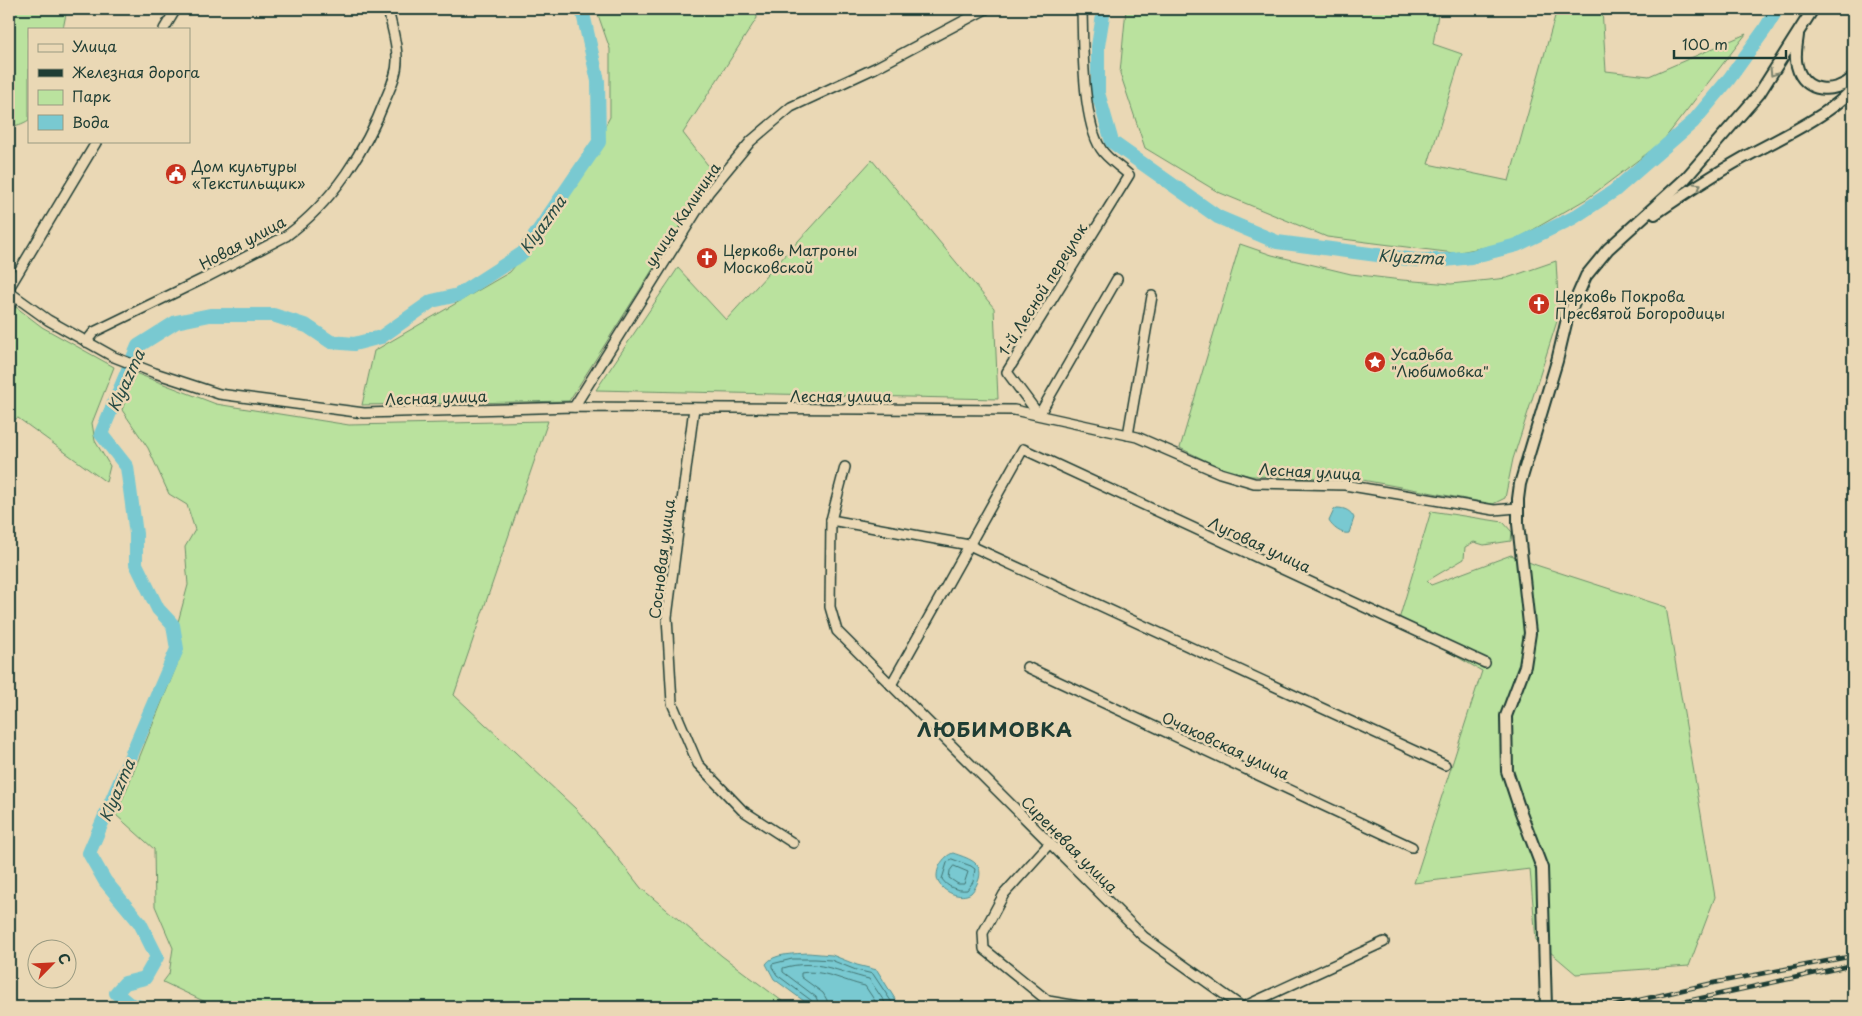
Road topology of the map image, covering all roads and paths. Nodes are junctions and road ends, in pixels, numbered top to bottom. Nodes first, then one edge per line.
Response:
1 (176, 9) edge
2 (388, 9) edge
3 (986, 9) edge
4 (1082, 9) edge
5 (1813, 9) edge
6 (165, 28) edge
7 (1799, 31) junction
8 (1853, 78) edge
9 (1853, 88) edge
10 (96, 142) edge
11 (1628, 232) junction
12 (1117, 279) dead end
13 (11, 292) edge
14 (1152, 296) dead end
15 (9, 307) edge
16 (86, 342) junction
17 (574, 407) junction
18 (694, 408) junction
19 (1040, 415) junction
20 (1128, 435) junction
21 (845, 467) dead end
22 (1518, 508) junction
23 (831, 520) junction
24 (969, 545) junction
25 (1485, 663) dead end
26 (1027, 667) dead end
27 (891, 685) junction
28 (1445, 765) dead end
29 (793, 843) dead end
30 (1050, 843) junction
31 (1412, 848) dead end
32 (1384, 942) dead end
33 (1084, 1007) edge
34 (1242, 1007) edge
35 (1546, 1007) edge

1 - 6 street
2 - 16 street, Новая улица
3 - 17 street, улица Калинина
4 - 19 street, 1-й Лесной переулок
5 - 7 main road
7 - 8 main road
7 -> 11 main road
11 -> 9 main road
10 - 13 street
11 - 22 main road
12 - 19 street
13 - 15 street
13 - 16 street, Лесная улица
14 - 20 street
16 - 17 street, Лесная улица
17 - 18 street, Лесная улица
18 - 19 street, Лесная улица
18 - 29 street, Сосновая улица
19 - 20 street, Лесная улица
20 - 22 street, Лесная улица
21 - 23 street, Сиреневая улица
22 - 35 main road
23 - 24 street
23 - 27 street, Сиреневая улица
24 - 25 street, Луговая улица
24 - 27 street
24 - 28 street
26 - 31 street, Очаковская улица
27 - 30 street, Сиреневая улица
30 - 33 street
30 - 34 street, Сиреневая улица
32 - 34 street

